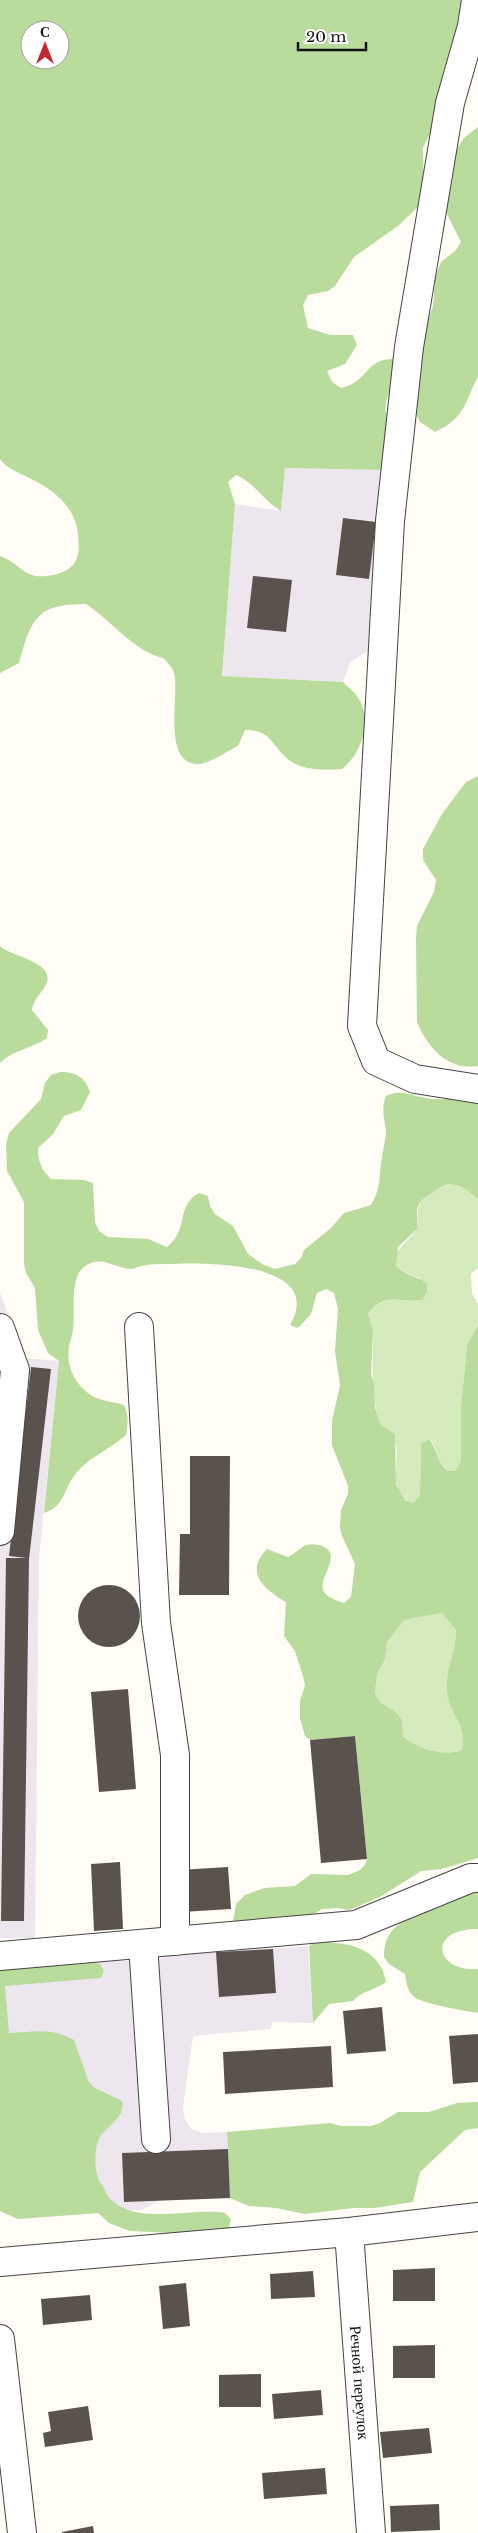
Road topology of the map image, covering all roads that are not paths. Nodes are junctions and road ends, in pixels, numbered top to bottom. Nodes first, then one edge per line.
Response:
1 (476, 0) edge
2 (478, 1089) edge
3 (138, 1327) dead end
4 (0, 1328) edge
5 (0, 1531) edge
6 (478, 1878) edge
7 (175, 1941) junction
8 (143, 1944) junction
9 (0, 1956) edge
10 (156, 2139) dead end
11 (478, 2216) edge
12 (348, 2232) junction
13 (0, 2262) edge
14 (0, 2339) edge
15 (22, 2533) edge
16 (371, 2533) edge

1 - 2 street
3 - 7 street
4 - 5 street
6 - 7 street
7 - 8 street
8 - 9 street
8 - 10 street
11 - 12 street
12 - 13 street
12 - 16 street, Речной переулок
14 - 15 street

